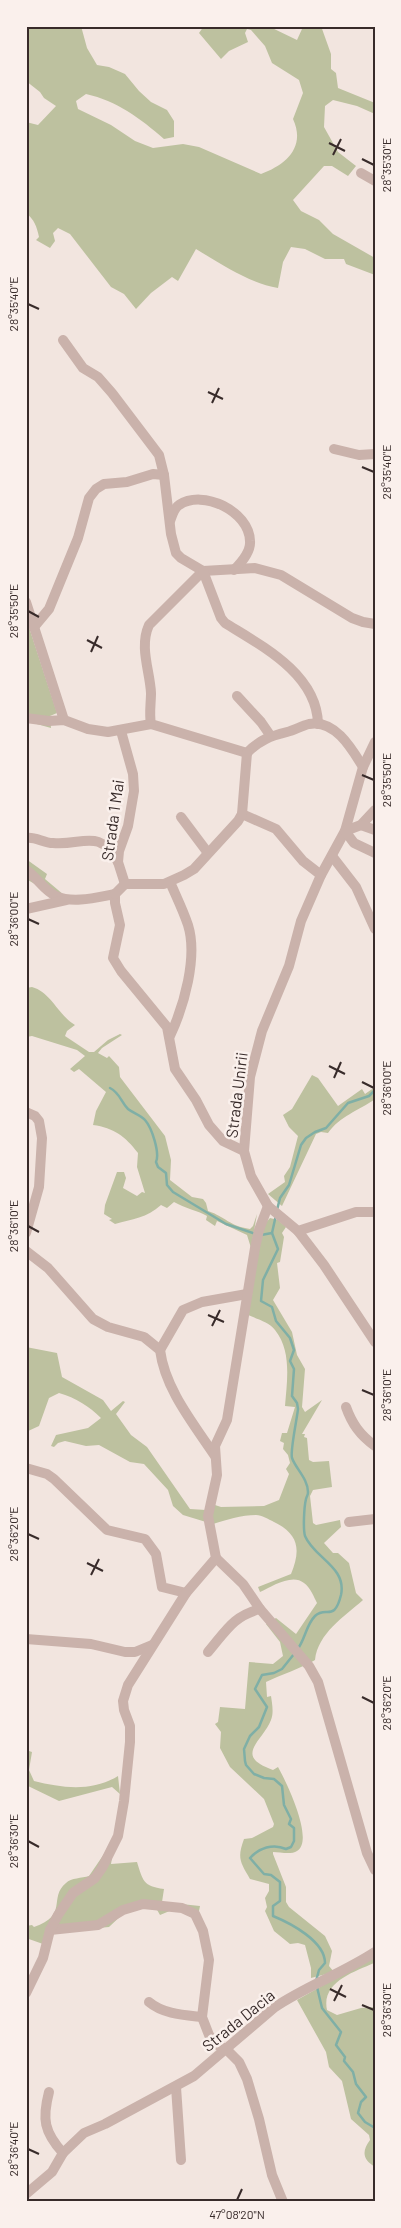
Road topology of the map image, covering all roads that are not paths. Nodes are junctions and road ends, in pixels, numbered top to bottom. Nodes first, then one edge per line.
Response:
1 (361, 173) dead end
2 (375, 181) edge
3 (63, 340) dead end
4 (334, 449) dead end
5 (375, 454) edge
6 (164, 475) junction
7 (169, 523) junction
8 (234, 570) junction
9 (203, 571) junction
10 (26, 602) edge
11 (375, 624) edge
12 (34, 627) junction
13 (236, 696) dead end
14 (26, 718) edge
15 (64, 720) junction
16 (151, 724) junction
17 (318, 724) junction
18 (122, 731) junction
19 (270, 735) junction
20 (375, 742) edge
21 (247, 753) junction
22 (363, 767) junction
23 (375, 810) edge
24 (242, 814) junction
25 (181, 817) dead end
26 (361, 825) junction
27 (375, 830) edge
28 (345, 831) junction
29 (26, 838) edge
30 (208, 853) junction
31 (375, 853) edge
32 (332, 856) junction
33 (118, 862) junction
34 (26, 870) edge
35 (322, 875) junction
36 (170, 882) junction
37 (125, 884) junction
38 (115, 894) junction
39 (69, 899) junction
40 (26, 909) edge
41 (375, 929) edge
42 (170, 1036) junction
43 (26, 1112) edge
44 (244, 1151) junction
45 (268, 1206) junction
46 (375, 1212) edge
47 (298, 1231) junction
48 (26, 1233) edge
49 (26, 1252) edge
50 (247, 1294) junction
51 (375, 1342) edge
52 (160, 1350) junction
53 (346, 1407) dead end
54 (375, 1446) edge
55 (215, 1456) junction
56 (26, 1468) edge
57 (375, 1519) edge
58 (349, 1522) dead end
59 (216, 1558) junction
60 (186, 1593) junction
61 (260, 1610) junction
62 (26, 1639) edge
63 (152, 1645) junction
64 (208, 1652) dead end
65 (371, 1851) edge
66 (375, 1870) edge
67 (50, 1930) junction
68 (375, 1952) edge
69 (26, 1992) edge
70 (149, 2002) dead end
71 (202, 2017) junction
72 (226, 2050) junction
73 (176, 2087) junction
74 (49, 2092) dead end
75 (63, 2153) junction
76 (181, 2160) dead end
77 (26, 2194) edge
78 (283, 2202) edge

1 - 2 street
3 - 6 street
4 - 5 street
6 - 7 street
6 - 12 street
7 - 8 street
7 - 9 street
8 - 9 street
8 - 11 street
9 - 16 street
9 - 17 street
10 - 12 street
12 - 15 street
13 - 19 street
14 - 15 street
15 - 18 street
16 - 18 street
16 - 21 street
17 - 19 street
17 - 22 street
18 - 33 street, Strada 1 Mai
19 - 21 street
20 - 22 street, Strada Unirii
21 - 24 street
22 - 28 street, Strada Unirii
23 - 26 street
24 - 30 street, Strada 1 Mai
24 - 35 street
25 - 30 street
26 - 27 street
26 - 28 street
28 - 31 street
28 - 32 street, Strada Unirii
29 - 33 street
30 - 36 street, Strada 1 Mai
32 - 35 street, Strada Unirii
32 - 41 street
33 - 37 street, Strada 1 Mai
34 - 39 street
35 - 44 street, Strada Unirii
36 - 37 street, Strada 1 Mai
36 - 42 street
37 - 38 street, Strada 1 Mai
38 - 39 street
38 - 42 street
39 - 40 street
42 - 44 street
43 - 48 street
44 - 45 street, Strada Unirii
45 - 47 street, Strada Unirii
45 - 50 street
46 - 47 street
47 - 51 street, Strada Unirii
49 - 52 street
50 - 52 street
50 - 55 street
52 - 55 street
53 - 54 street
55 - 59 street
56 - 60 street
57 - 58 street
59 - 60 street
59 - 61 street
60 - 63 street
61 - 64 street
61 - 65 street
62 - 63 street
63 - 67 street
65 - 66 street
67 - 69 street
67 - 71 street
68 - 72 street, Strada Dacia
70 - 71 street
71 - 72 street
72 - 73 street, Strada Dacia
72 - 78 street
73 - 75 street, Strada Dacia
73 - 76 street
74 - 75 street
75 - 77 street, Strada Dacia

